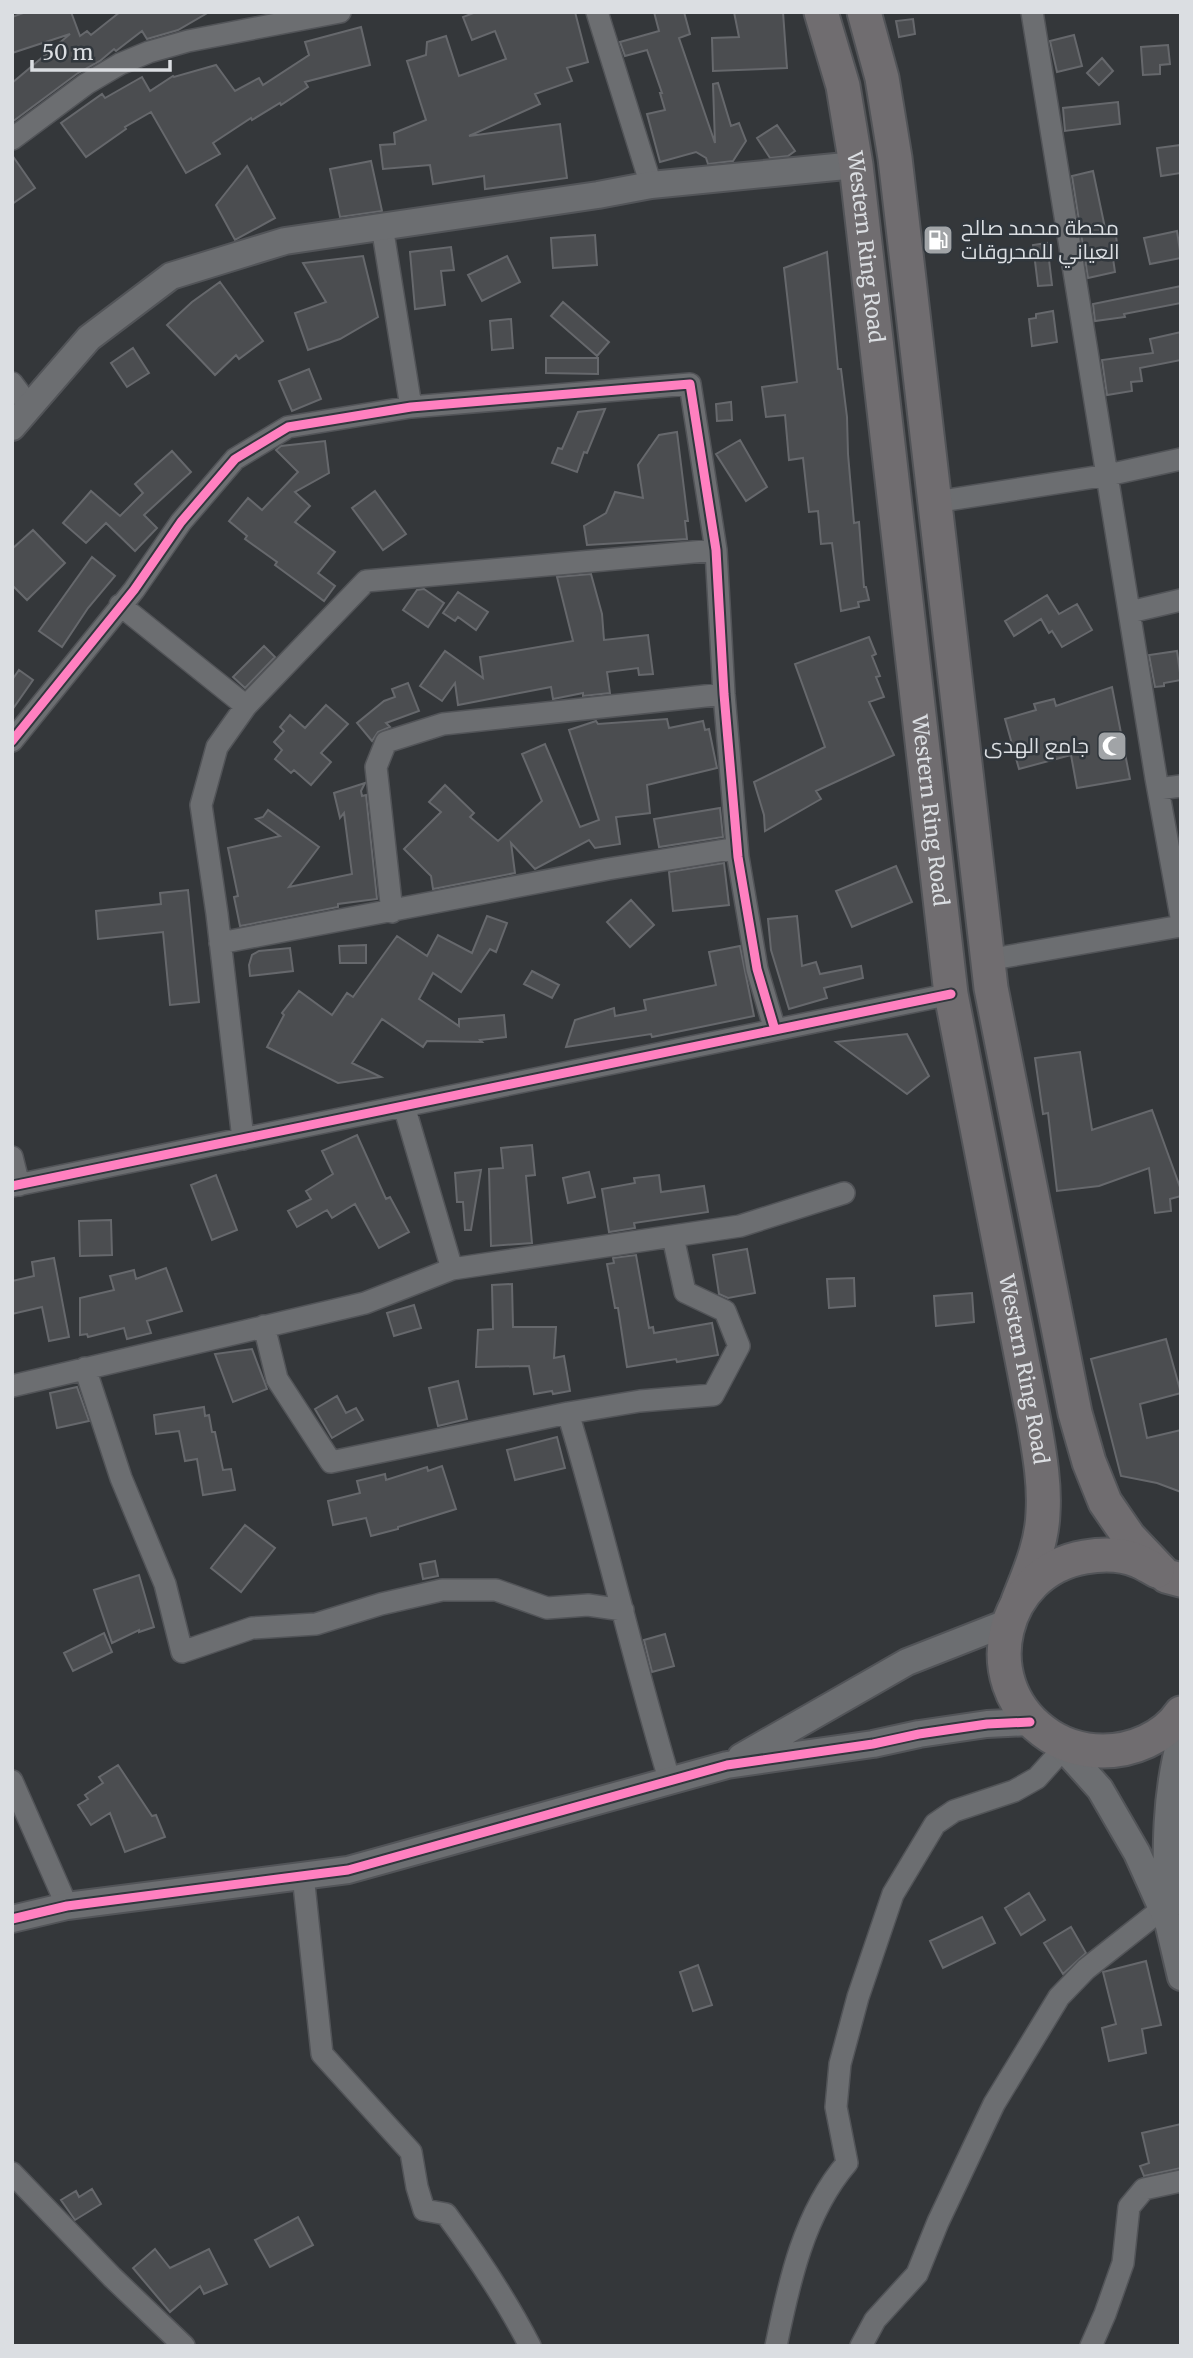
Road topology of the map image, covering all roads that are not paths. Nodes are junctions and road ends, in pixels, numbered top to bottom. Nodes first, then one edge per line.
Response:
1 (340, 12) edge
2 (597, 12) edge
3 (821, 12) edge
4 (864, 12) edge
5 (1032, 12) edge
6 (12, 139) edge
7 (856, 165) junction
8 (651, 185) junction
9 (383, 226) junction
10 (12, 383) edge
11 (29, 406) junction
12 (411, 407) junction
13 (12, 427) edge
14 (1181, 460) edge
15 (1108, 475) junction
16 (935, 502) junction
17 (716, 550) junction
18 (1181, 600) edge
19 (120, 605) junction
20 (1130, 612) junction
21 (724, 694) junction
22 (246, 706) junction
23 (961, 726) junction
24 (920, 731) junction
25 (12, 741) edge
26 (1181, 786) edge
27 (1158, 789) junction
28 (737, 848) junction
29 (392, 912) junction
30 (1181, 917) edge
31 (1181, 926) edge
32 (220, 943) junction
33 (987, 960) junction
34 (951, 994) junction
35 (775, 1030) junction
36 (404, 1106) junction
37 (243, 1139) junction
38 (12, 1157) edge
39 (15, 1185) edge
40 (844, 1193) dead end
41 (673, 1237) junction
42 (452, 1269) junction
43 (264, 1326) junction
44 (85, 1368) junction
45 (12, 1386) edge
46 (568, 1413) junction
47 (1176, 1583) edge
48 (623, 1610) junction
49 (1013, 1612) junction
50 (1181, 1713) edge
51 (1050, 1737) junction
52 (1181, 1738) edge
53 (727, 1765) junction
54 (12, 1781) edge
55 (670, 1782) junction
56 (303, 1875) junction
57 (67, 1906) junction
58 (1165, 1915) junction
59 (12, 1919) edge
60 (1181, 1977) edge
61 (12, 2173) edge
62 (1181, 2181) edge
63 (184, 2346) edge
64 (530, 2346) edge
65 (776, 2346) edge
66 (861, 2346) edge
67 (1091, 2346) edge

1 - 6 street
2 - 8 street
3 - 7 main road, Western Ring Road
4 - 16 main road, Western Ring Road
5 - 15 street
7 - 8 street
7 - 24 main road, Western Ring Road
8 - 9 street
9 - 11 street
9 - 12 street
10 - 11 street
11 - 13 street
12 - 17 street
12 - 19 street
14 - 15 street
15 - 16 street
15 - 20 street
16 - 23 main road, Western Ring Road
17 - 21 street
17 - 22 street
18 - 20 street
19 - 22 street
19 - 25 street
20 - 27 street
21 - 28 street
21 - 29 street
22 - 32 street
23 - 24 main road
23 - 33 main road, Western Ring Road
24 - 34 main road, Western Ring Road
26 - 27 street
27 - 30 street
28 - 29 street
28 - 35 street
29 - 32 street
31 - 33 street
32 - 37 street
33 - 47 main road, Western Ring Road
34 - 35 street
34 - 49 main road, Western Ring Road
35 - 36 street
36 - 37 street
36 - 42 street
37 - 39 street
38 - 39 street
40 - 41 street
41 - 42 street
41 - 46 street
42 - 43 street
43 - 44 street
43 - 46 street
44 - 45 street
44 - 48 street
46 - 48 street
47 - 49 main road
48 - 55 street
49 - 51 main road, Western Ring Road
49 - 53 street
50 - 51 main road
51 - 53 street
51 - 58 street
51 - 65 street
52 - 58 street
53 - 55 street
54 - 57 street
55 - 56 street
56 - 57 street
56 - 64 street
57 - 59 street
58 - 60 street
58 - 66 street
61 - 63 street
62 - 67 street

